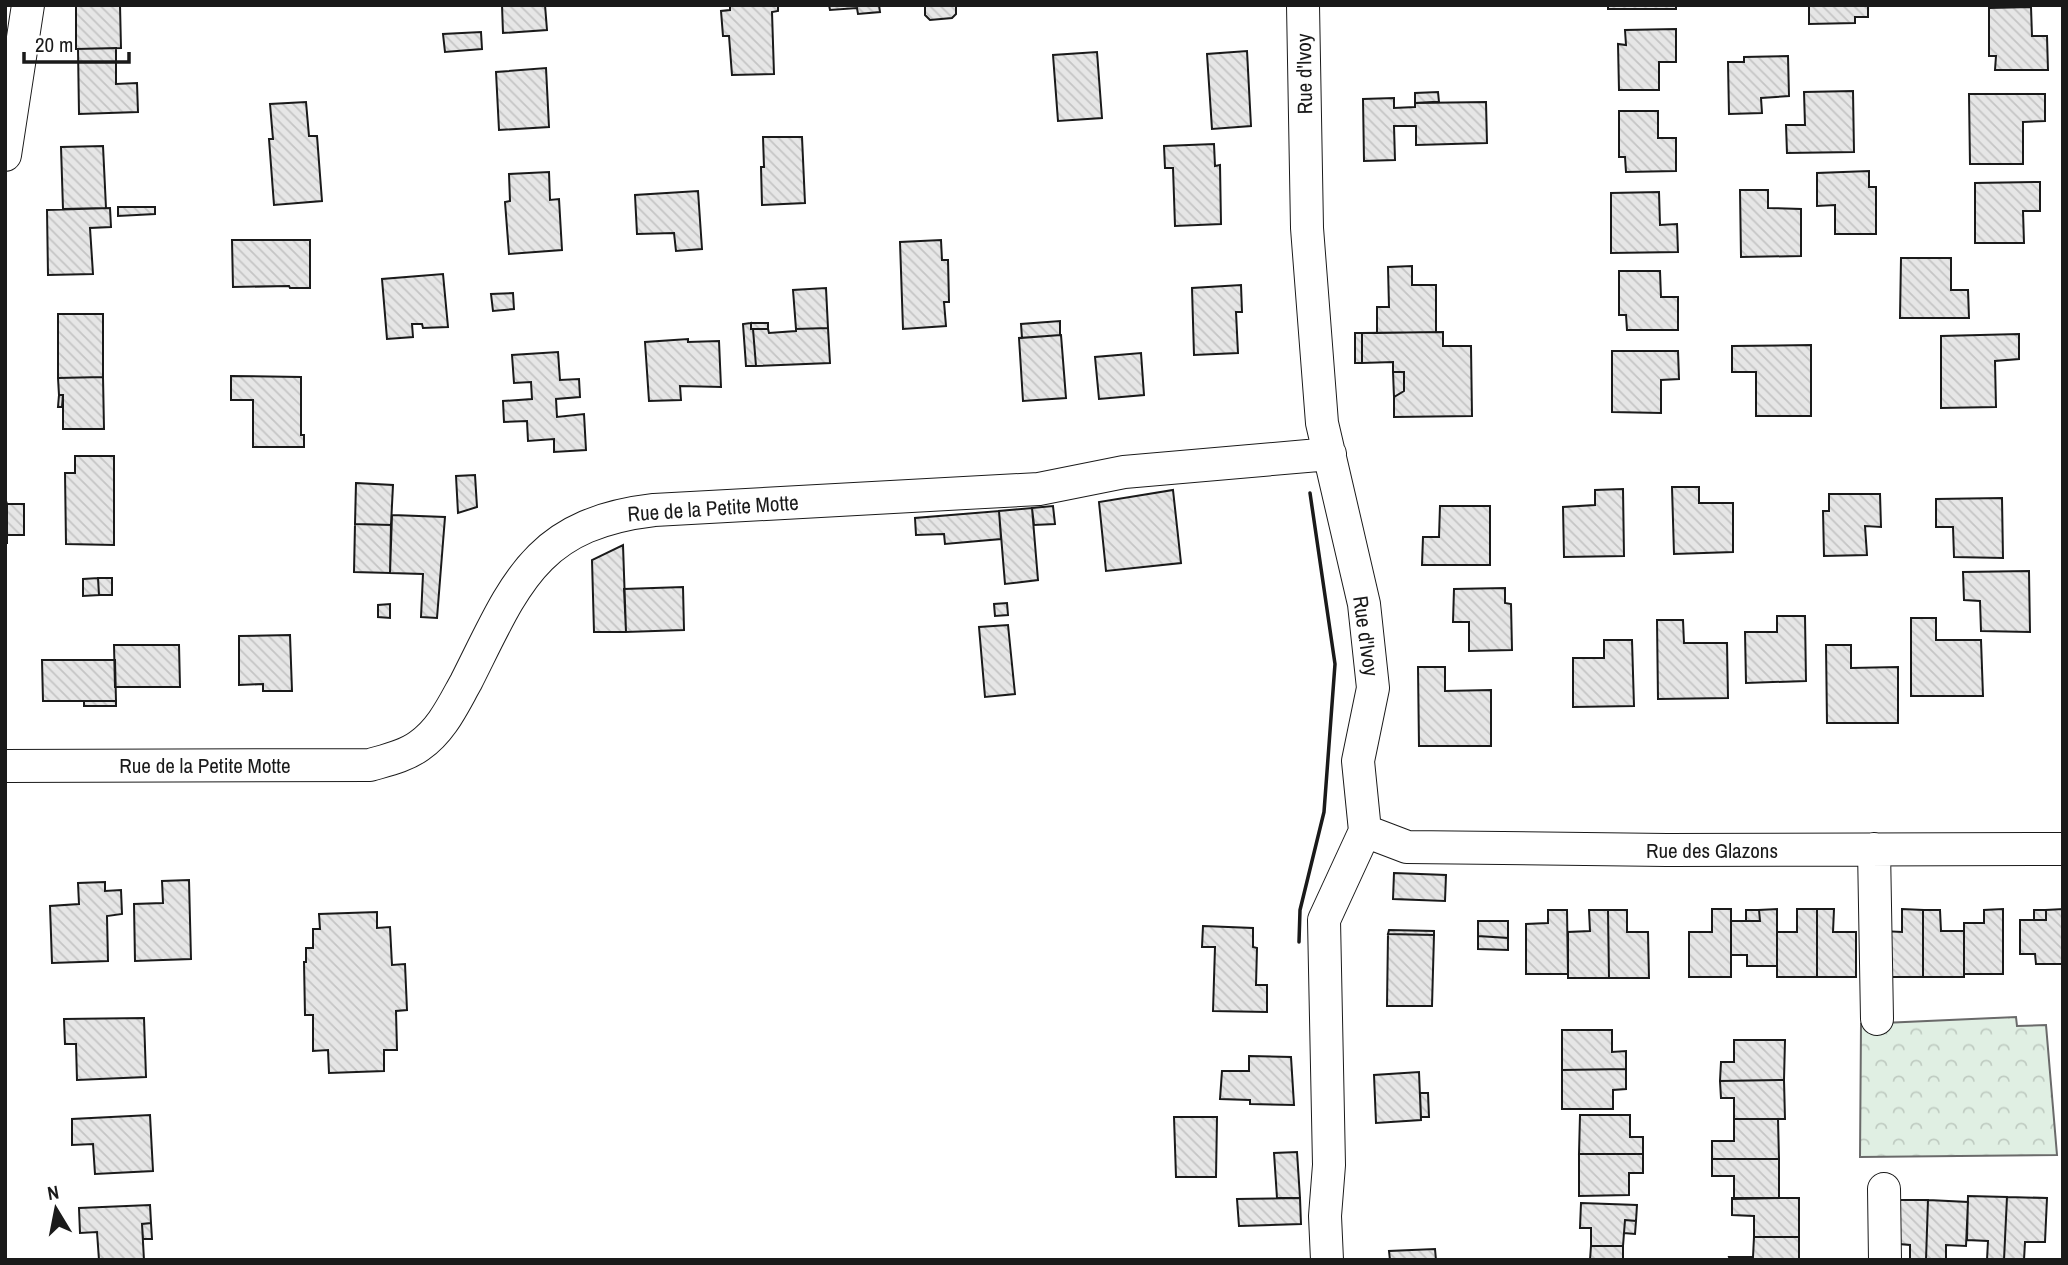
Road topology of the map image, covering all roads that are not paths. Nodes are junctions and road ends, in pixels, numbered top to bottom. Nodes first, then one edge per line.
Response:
1 (28, 5) edge
2 (1303, 5) edge
3 (5, 155) edge
4 (1330, 454) junction
5 (5, 766) edge
6 (1365, 831) junction
7 (1874, 849) junction
8 (2063, 849) edge
9 (1877, 1019) dead end
10 (1884, 1189) dead end
11 (1328, 1260) edge
12 (1885, 1260) edge

1 - 3 street
2 - 4 street, Rue d'Ivoy
4 - 5 street, Rue de la Petite Motte
4 - 6 street, Rue d'Ivoy
6 - 7 street, Rue des Glazons
6 - 11 street
7 - 8 street, Rue des Glazons
7 - 9 street
10 - 12 street

